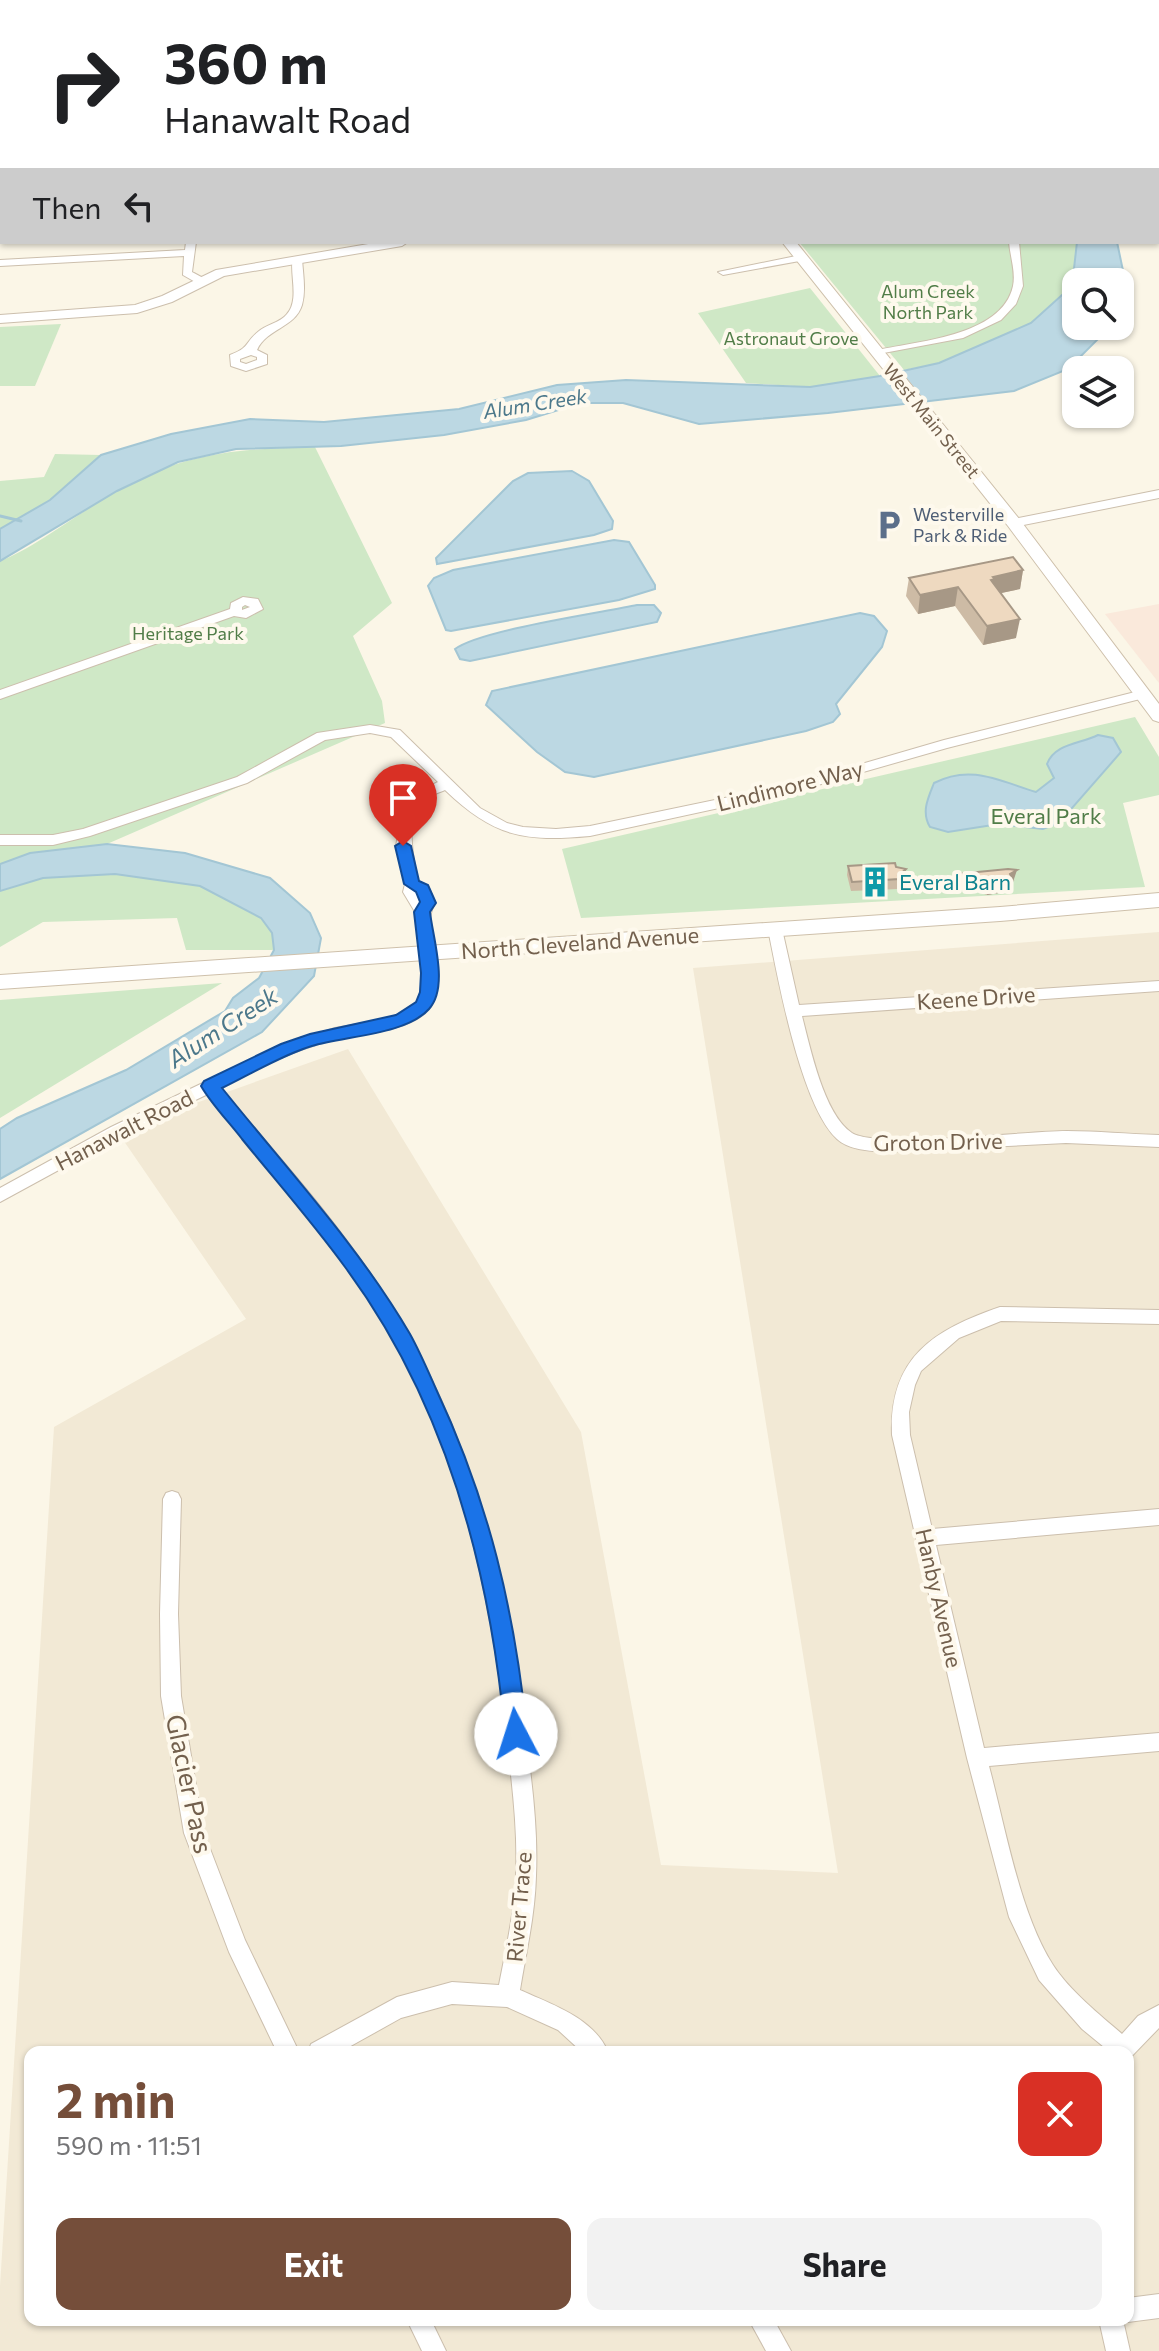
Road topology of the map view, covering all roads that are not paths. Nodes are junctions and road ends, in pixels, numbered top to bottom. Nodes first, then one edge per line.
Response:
1 (390, 244) edge
2 (790, 244) edge
3 (1014, 244) edge
4 (190, 248) edge
5 (801, 258) junction
6 (297, 259) junction
7 (0, 263) edge
8 (723, 272) dead end
9 (201, 281) junction
10 (0, 319) edge
11 (251, 351) dead end
12 (880, 357) junction
13 (1159, 494) edge
14 (1014, 523) junction
15 (236, 611) dead end
16 (1143, 694) junction
17 (0, 695) edge
18 (1159, 716) edge
19 (446, 784) junction
20 (0, 840) edge
21 (1159, 900) edge
22 (775, 929) junction
23 (427, 953) junction
24 (0, 982) edge
25 (1159, 986) edge
26 (793, 1011) junction
27 (210, 1086) junction
28 (1159, 1141) edge
29 (0, 1196) edge
30 (1159, 1317) edge
31 (172, 1499) dead end
32 (1159, 1517) edge
33 (925, 1538) junction
34 (1159, 1742) edge
35 (977, 1758) junction
36 (508, 1996) junction
37 (1159, 2016) edge
38 (285, 2046) edge
39 (330, 2046) edge
40 (591, 2046) edge
41 (1118, 2046) edge
42 (1126, 2046) edge
43 (1159, 2306) edge
44 (1134, 2309) edge
45 (422, 2326) edge
46 (764, 2326) edge
47 (1112, 2326) edge
48 (434, 2351) edge
49 (779, 2351) edge
50 (1118, 2351) edge

1 - 6 street
2 - 5 main road, West Main Street
3 - 12 street
4 - 7 street
4 - 9 street
5 - 8 street
5 - 12 main road, West Main Street
6 - 9 street
6 - 11 street
9 - 10 street
12 - 14 main road, West Main Street
13 - 14 street
14 - 16 main road, West Main Street
15 - 17 street
16 - 18 main road, West Main Street
16 - 19 street, Lindimore Way
19 - 20 street, Lindimore Way
19 - 23 street, Hanawalt Road
21 - 22 main road, North Cleveland Avenue
22 - 23 main road, North Cleveland Avenue
22 - 26 street, Groton Drive
23 - 24 main road, North Cleveland Avenue
23 - 27 street, Hanawalt Road
25 - 26 street, Keene Drive
26 - 28 street, Groton Drive
27 - 29 street, Hanawalt Road
27 - 36 street, River Trace
30 - 33 street, Hanby Avenue
31 - 38 street, Glacier Pass
32 - 33 street
33 - 35 street, Hanby Avenue
34 - 35 street
35 - 41 street, Hanby Avenue
36 - 39 street
36 - 40 street
37 - 42 street
43 - 44 street
45 - 48 street
46 - 49 street
47 - 50 street

